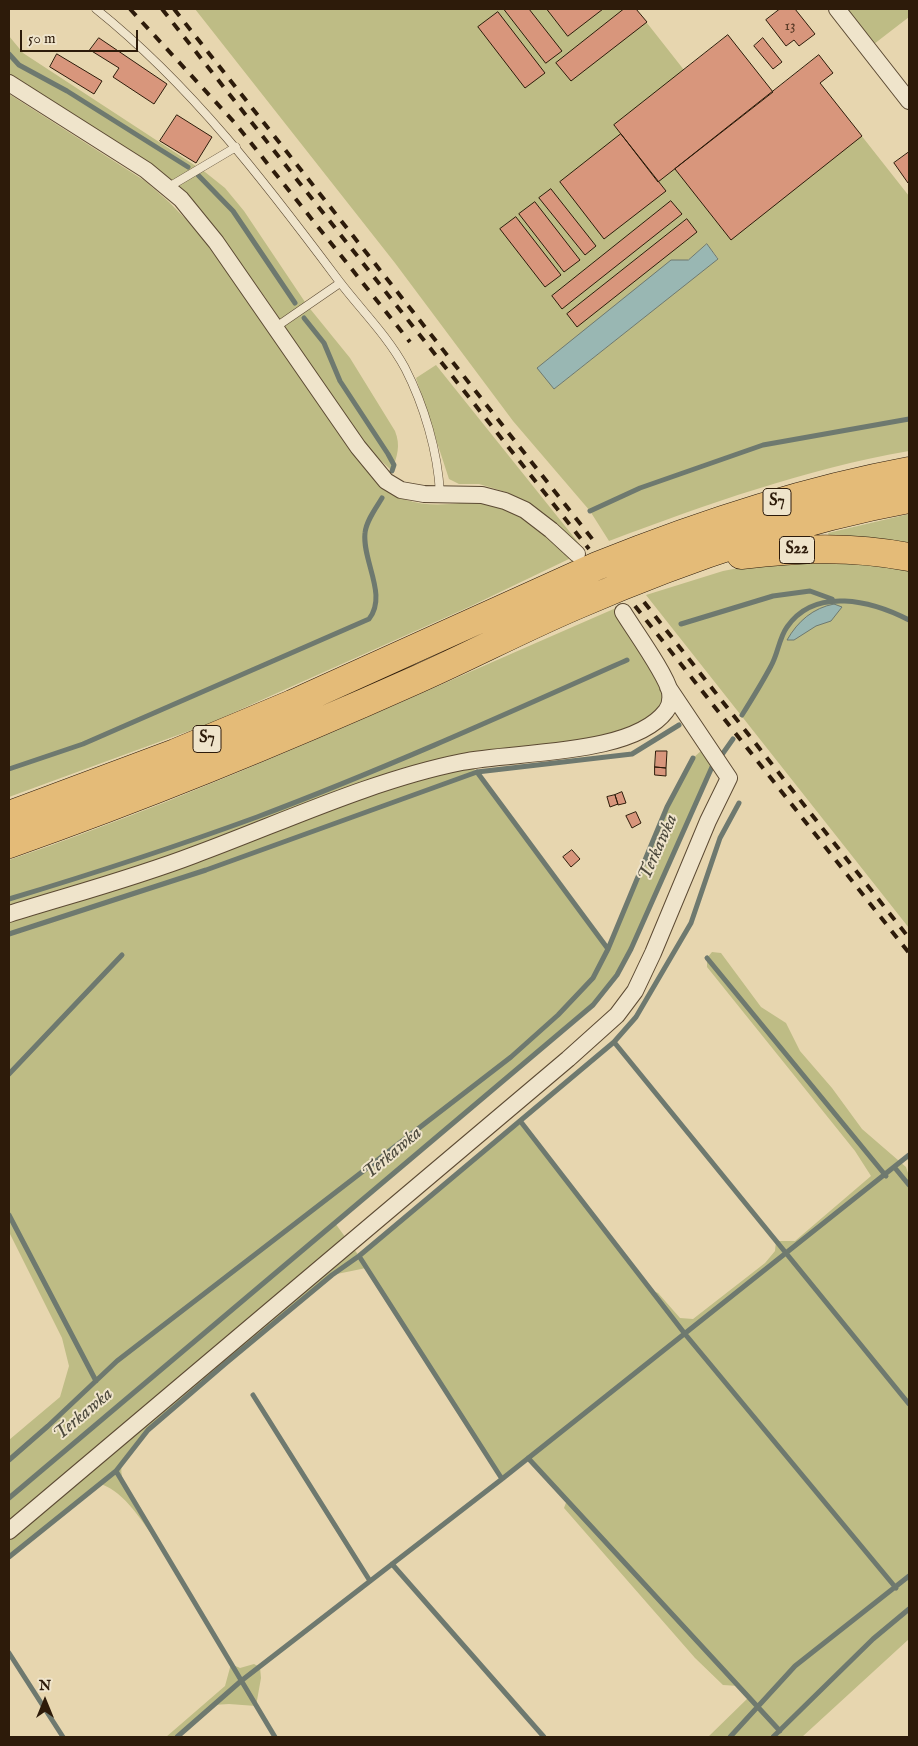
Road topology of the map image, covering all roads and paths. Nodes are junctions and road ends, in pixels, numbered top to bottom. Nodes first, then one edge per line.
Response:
1 (96, 9) edge
2 (837, 9) edge
3 (9, 83) edge
4 (909, 100) edge
5 (236, 147) junction
6 (167, 188) junction
7 (340, 282) junction
8 (276, 327) junction
9 (909, 471) edge
10 (440, 494) junction
11 (909, 498) edge
12 (578, 554) dead end
13 (909, 558) edge
14 (685, 562) junction
15 (623, 612) dead end
16 (668, 687) junction
17 (9, 815) edge
18 (9, 844) edge
19 (9, 914) edge
20 (9, 1531) edge

1 - 5 lane
2 - 4 street
3 - 6 street
5 - 6 lane
5 - 7 lane
6 - 8 street
7 - 8 lane
7 - 10 lane
8 - 10 street
9 - 17 highway, S7
10 - 12 street
11 - 14 highway, S7
13 - 14 highway, S22
14 - 18 highway, S7
15 - 16 street
16 - 19 street
16 - 20 street

